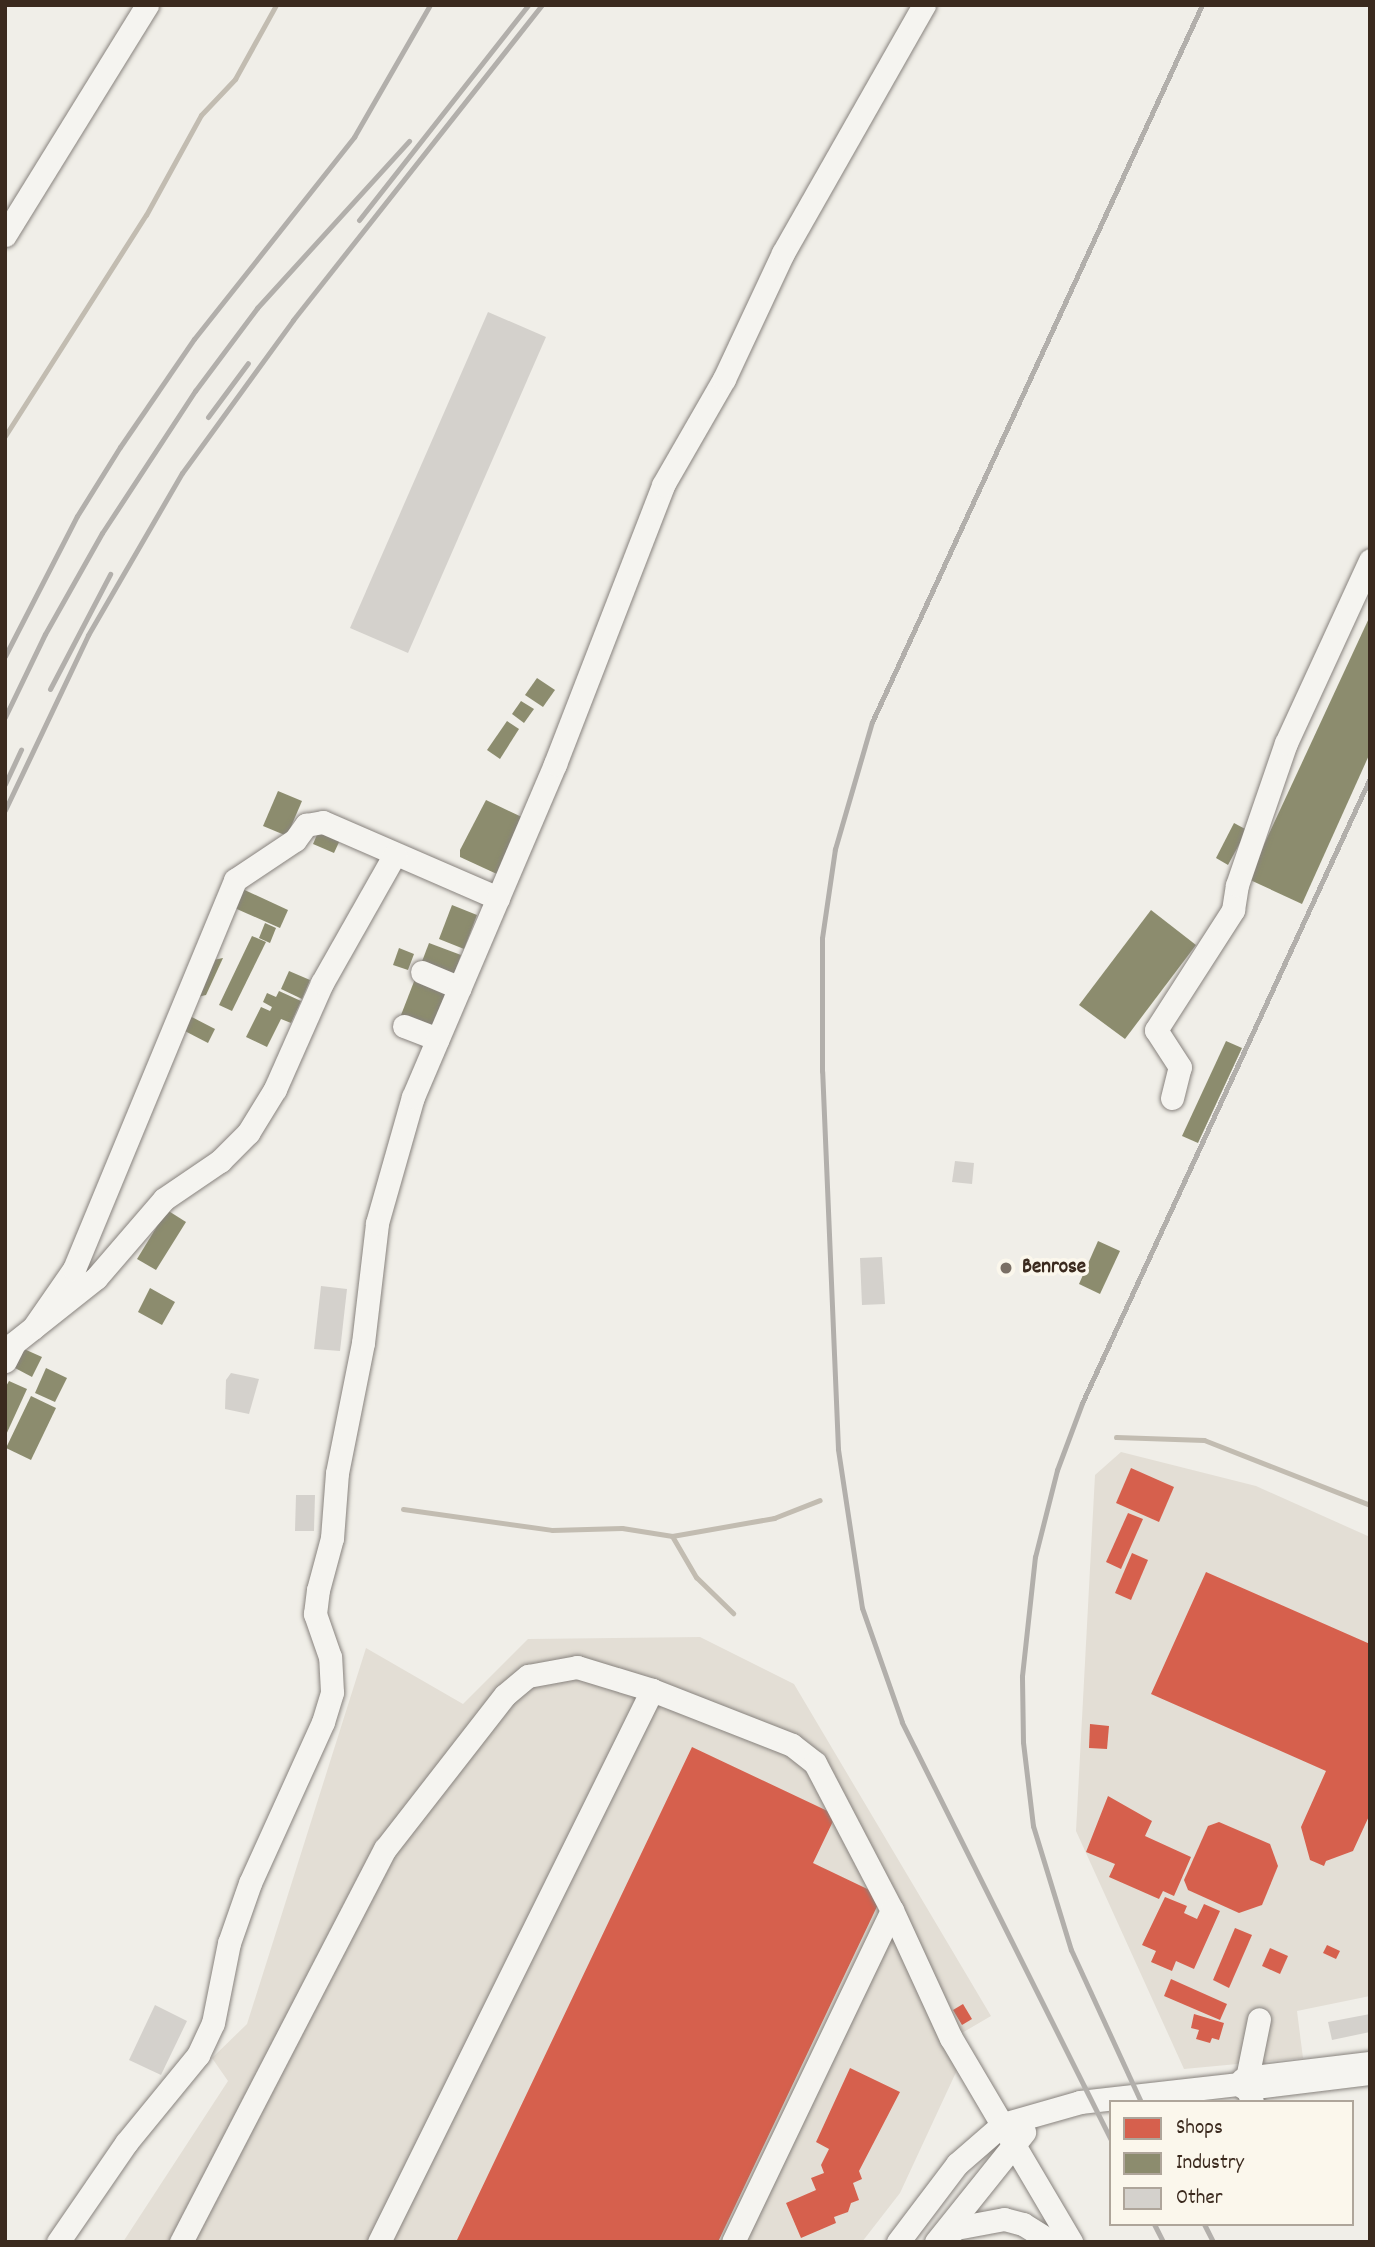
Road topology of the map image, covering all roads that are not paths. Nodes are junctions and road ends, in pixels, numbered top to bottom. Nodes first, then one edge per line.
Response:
1 (147, 5) edge
2 (924, 5) edge
3 (5, 235) edge
4 (1370, 560) edge
5 (395, 854) junction
6 (498, 898) junction
7 (422, 972) dead end
8 (460, 988) junction
9 (404, 1026) dead end
10 (438, 1039) junction
11 (1172, 1098) dead end
12 (33, 1328) junction
13 (5, 1361) edge
14 (652, 1690) junction
15 (892, 1910) junction
16 (1259, 2019) dead end
17 (1370, 2068) edge
18 (1249, 2092) edge
19 (1156, 2100) edge
20 (1109, 2104) edge
21 (1008, 2133) junction
22 (58, 2242) edge
23 (181, 2242) edge
24 (379, 2242) edge
25 (733, 2242) edge
26 (898, 2242) edge
27 (937, 2242) edge
28 (1052, 2242) edge
29 (1071, 2242) edge

1 - 3 street
2 - 6 street
4 - 11 street
5 - 6 street
5 - 12 street
5 - 12 street
6 - 8 street
7 - 8 street
8 - 10 street
9 - 10 street
10 - 22 street
12 - 13 street
14 - 15 street
14 - 23 street
14 - 24 street
15 - 21 street
15 - 25 street
16 - 18 street
17 - 18 highway
18 - 19 street
20 - 21 street
21 - 26 street
21 - 27 street
21 - 29 street
27 - 28 street

